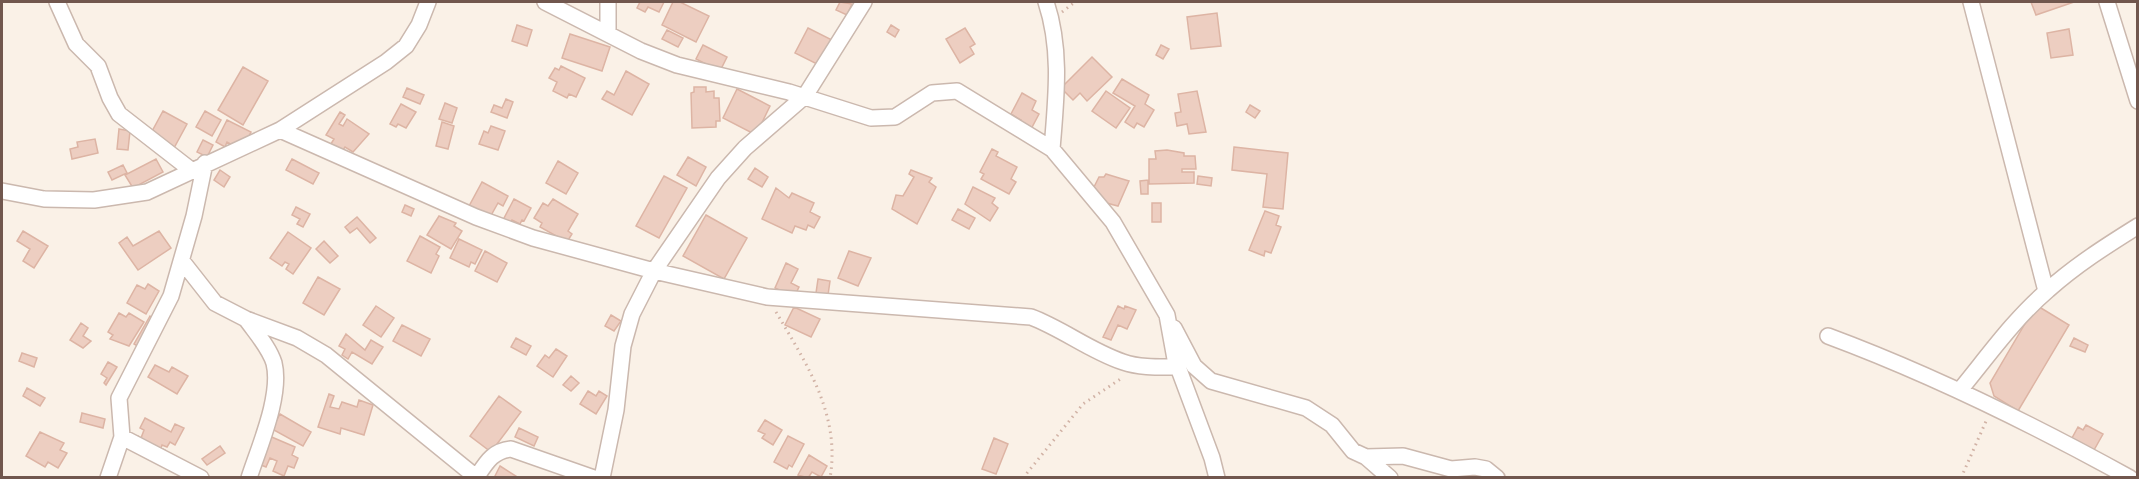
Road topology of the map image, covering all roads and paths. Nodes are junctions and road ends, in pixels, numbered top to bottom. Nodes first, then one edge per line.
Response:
1 (57, 2) edge
2 (428, 2) edge
3 (545, 2) edge
4 (608, 2) edge
5 (864, 2) edge
6 (1046, 2) edge
7 (1971, 2) edge
8 (2107, 2) edge
9 (608, 34) junction
10 (805, 96) junction
11 (2138, 101) edge
12 (280, 130) junction
13 (1052, 149) junction
14 (198, 166) junction
15 (2, 191) edge
16 (2138, 226) edge
17 (182, 261) junction
18 (654, 271) junction
19 (2046, 291) junction
20 (767, 297) junction
21 (1167, 315) junction
22 (246, 319) junction
23 (1828, 336) dead end
24 (1148, 367) junction
25 (1178, 367) junction
26 (1960, 390) junction
27 (1992, 406) junction
28 (122, 437) junction
29 (1366, 457) junction
30 (108, 477) edge
31 (201, 477) edge
32 (249, 477) edge
33 (476, 477) edge
34 (594, 477) edge
35 (602, 477) edge
36 (830, 477) edge
37 (1023, 477) edge
38 (1216, 477) edge
39 (1390, 477) edge
40 (1497, 477) edge
41 (1960, 477) edge
42 (2130, 477) edge

1 - 14 street
2 - 12 street
3 - 9 street
4 - 9 street
5 - 10 street
6 - 13 street
7 - 19 street
8 - 11 street
9 - 10 street
10 - 13 street
10 - 18 street
12 - 14 street
12 - 18 street
13 - 21 street
14 - 15 street
14 - 17 street
16 - 19 street
17 - 22 street
17 - 28 street
18 - 20 street
18 - 35 street
19 - 26 street
20 - 24 street
20 - 36 path
21 - 25 street
21 - 29 street
22 - 32 street
22 - 33 street
23 - 26 street
24 - 25 street
24 - 37 path
25 - 38 street
26 - 27 street
27 - 41 path
27 - 42 street
28 - 30 street
28 - 31 street
29 - 39 street
29 - 40 street
33 - 34 street

